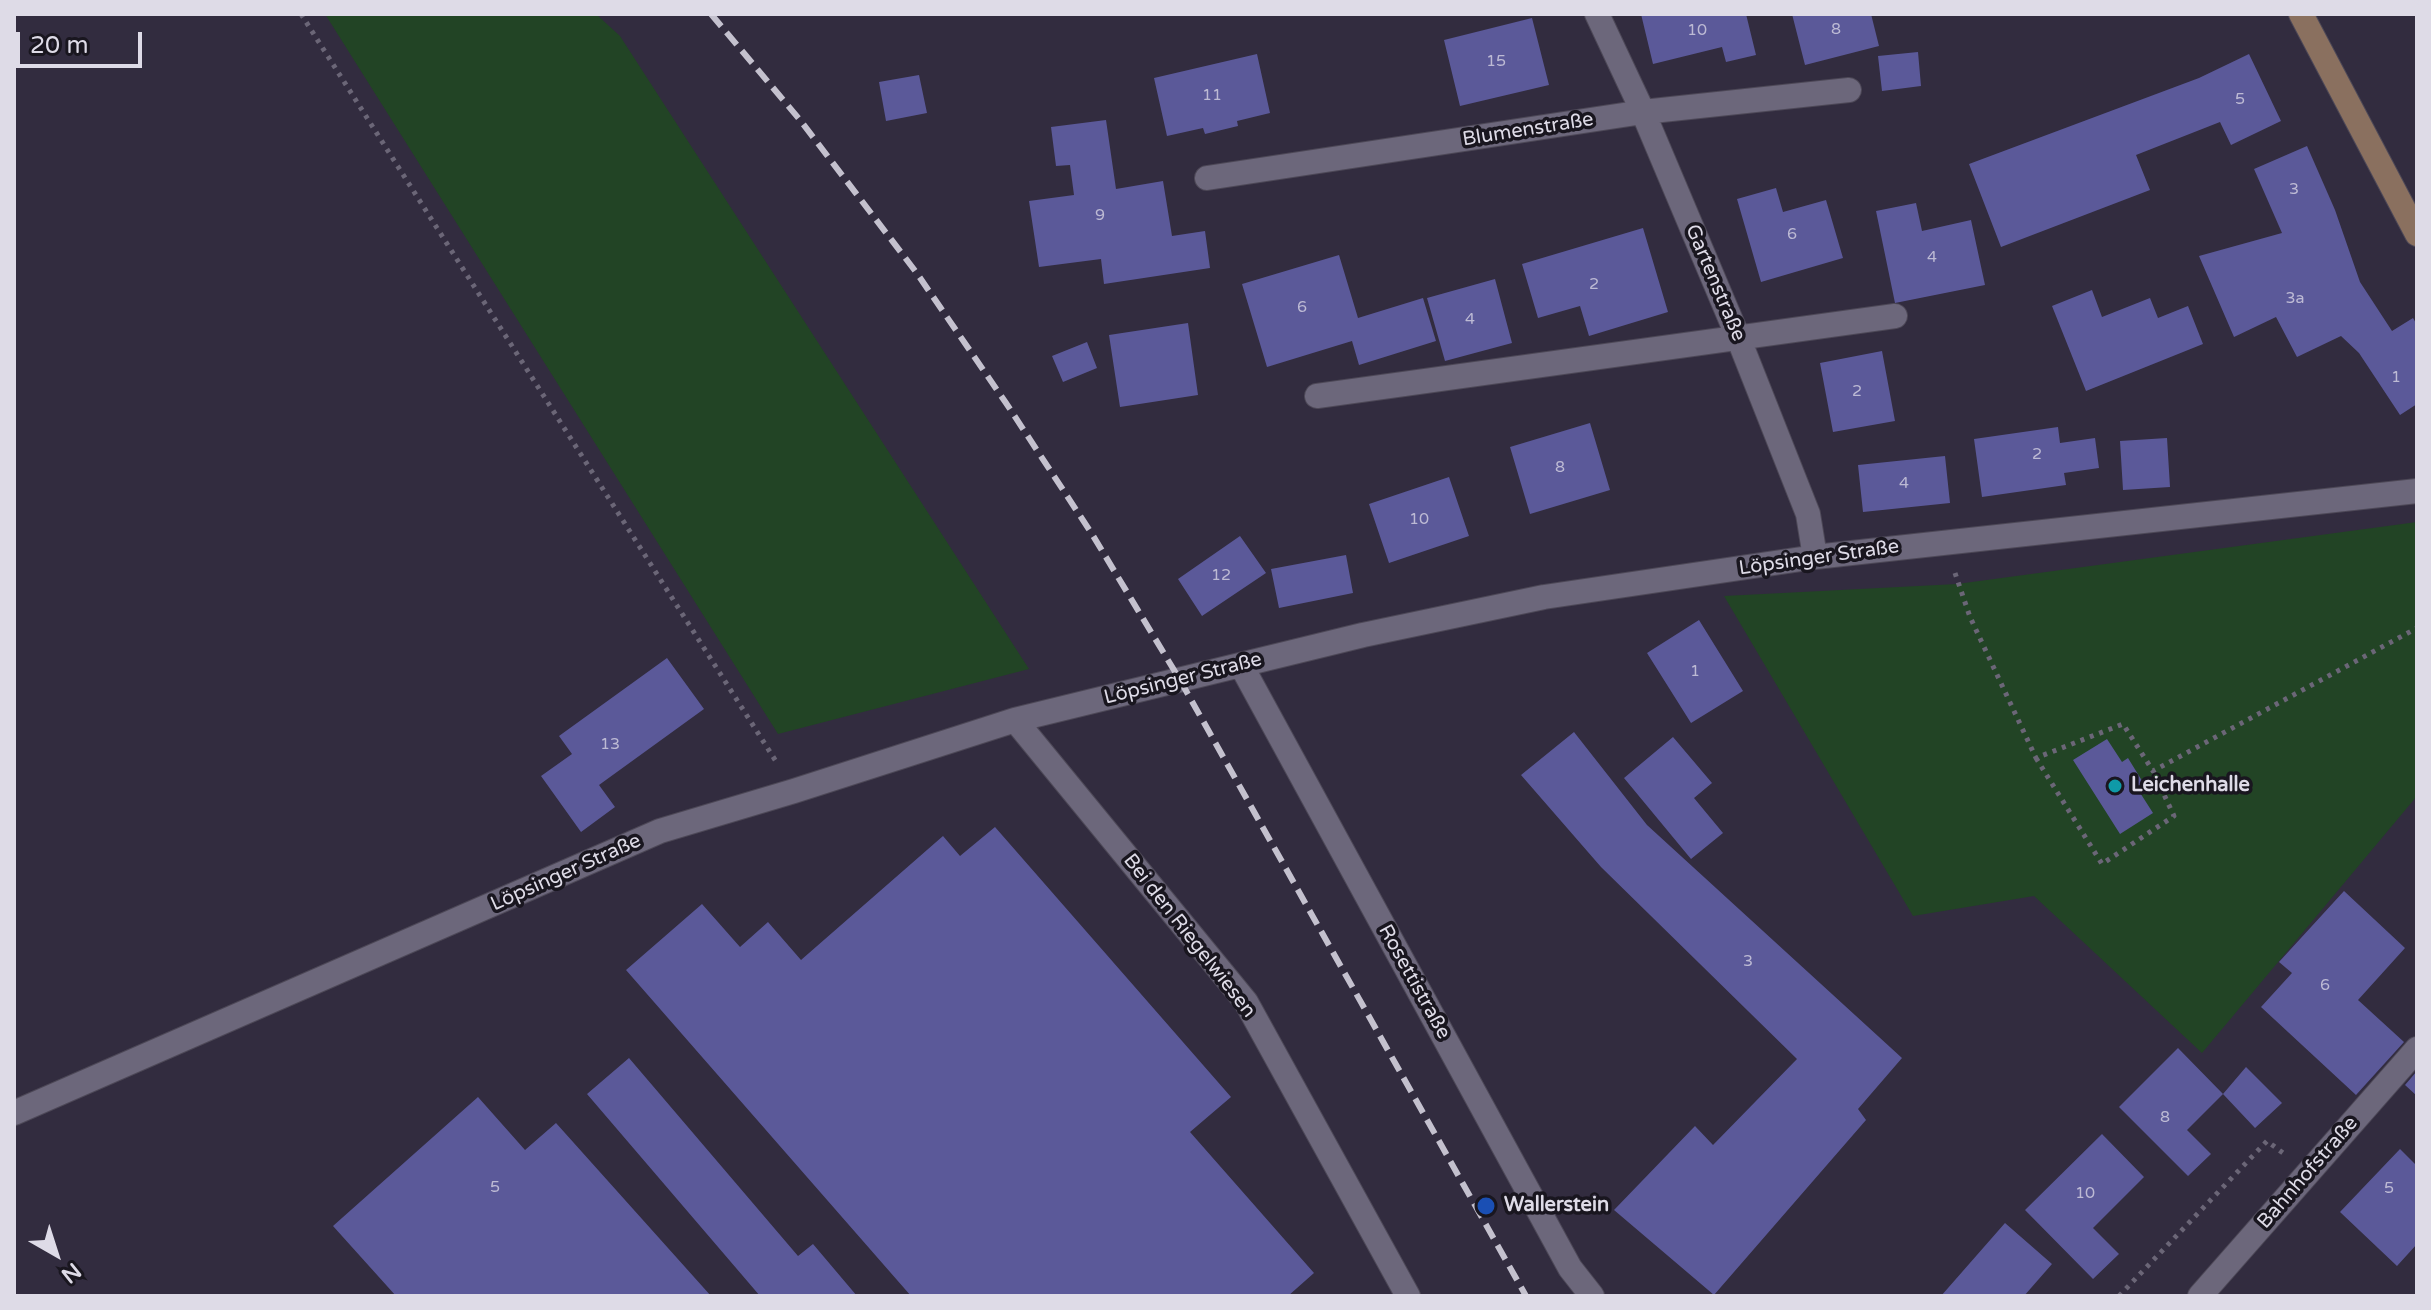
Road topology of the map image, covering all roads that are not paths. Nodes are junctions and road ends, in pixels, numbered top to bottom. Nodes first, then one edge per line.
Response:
1 (1597, 14) edge
2 (2301, 14) edge
3 (1849, 90) dead end
4 (1643, 112) junction
5 (1207, 178) dead end
6 (2417, 234) edge
7 (1895, 316) dead end
8 (1738, 337) junction
9 (1317, 396) dead end
10 (2417, 491) edge
11 (1815, 557) junction
12 (1241, 665) junction
13 (1015, 720) junction
14 (2417, 1049) edge
15 (14, 1113) edge
16 (1408, 1296) edge
17 (1592, 1296) edge
18 (2200, 1296) edge

1 - 4 street, Gartenstraße
2 - 6 street
3 - 4 street, Blumenstraße
4 - 5 street, Blumenstraße
4 - 8 street, Gartenstraße
7 - 8 street
8 - 9 street
8 - 11 street, Gartenstraße
10 - 11 street, Löpsinger Straße
11 - 12 street, Löpsinger Straße
12 - 13 street, Löpsinger Straße
12 - 17 street, Rosettistraße
13 - 15 street, Löpsinger Straße
13 - 16 street, Bei den Riegelwiesen
14 - 18 street, Bahnhofstraße

